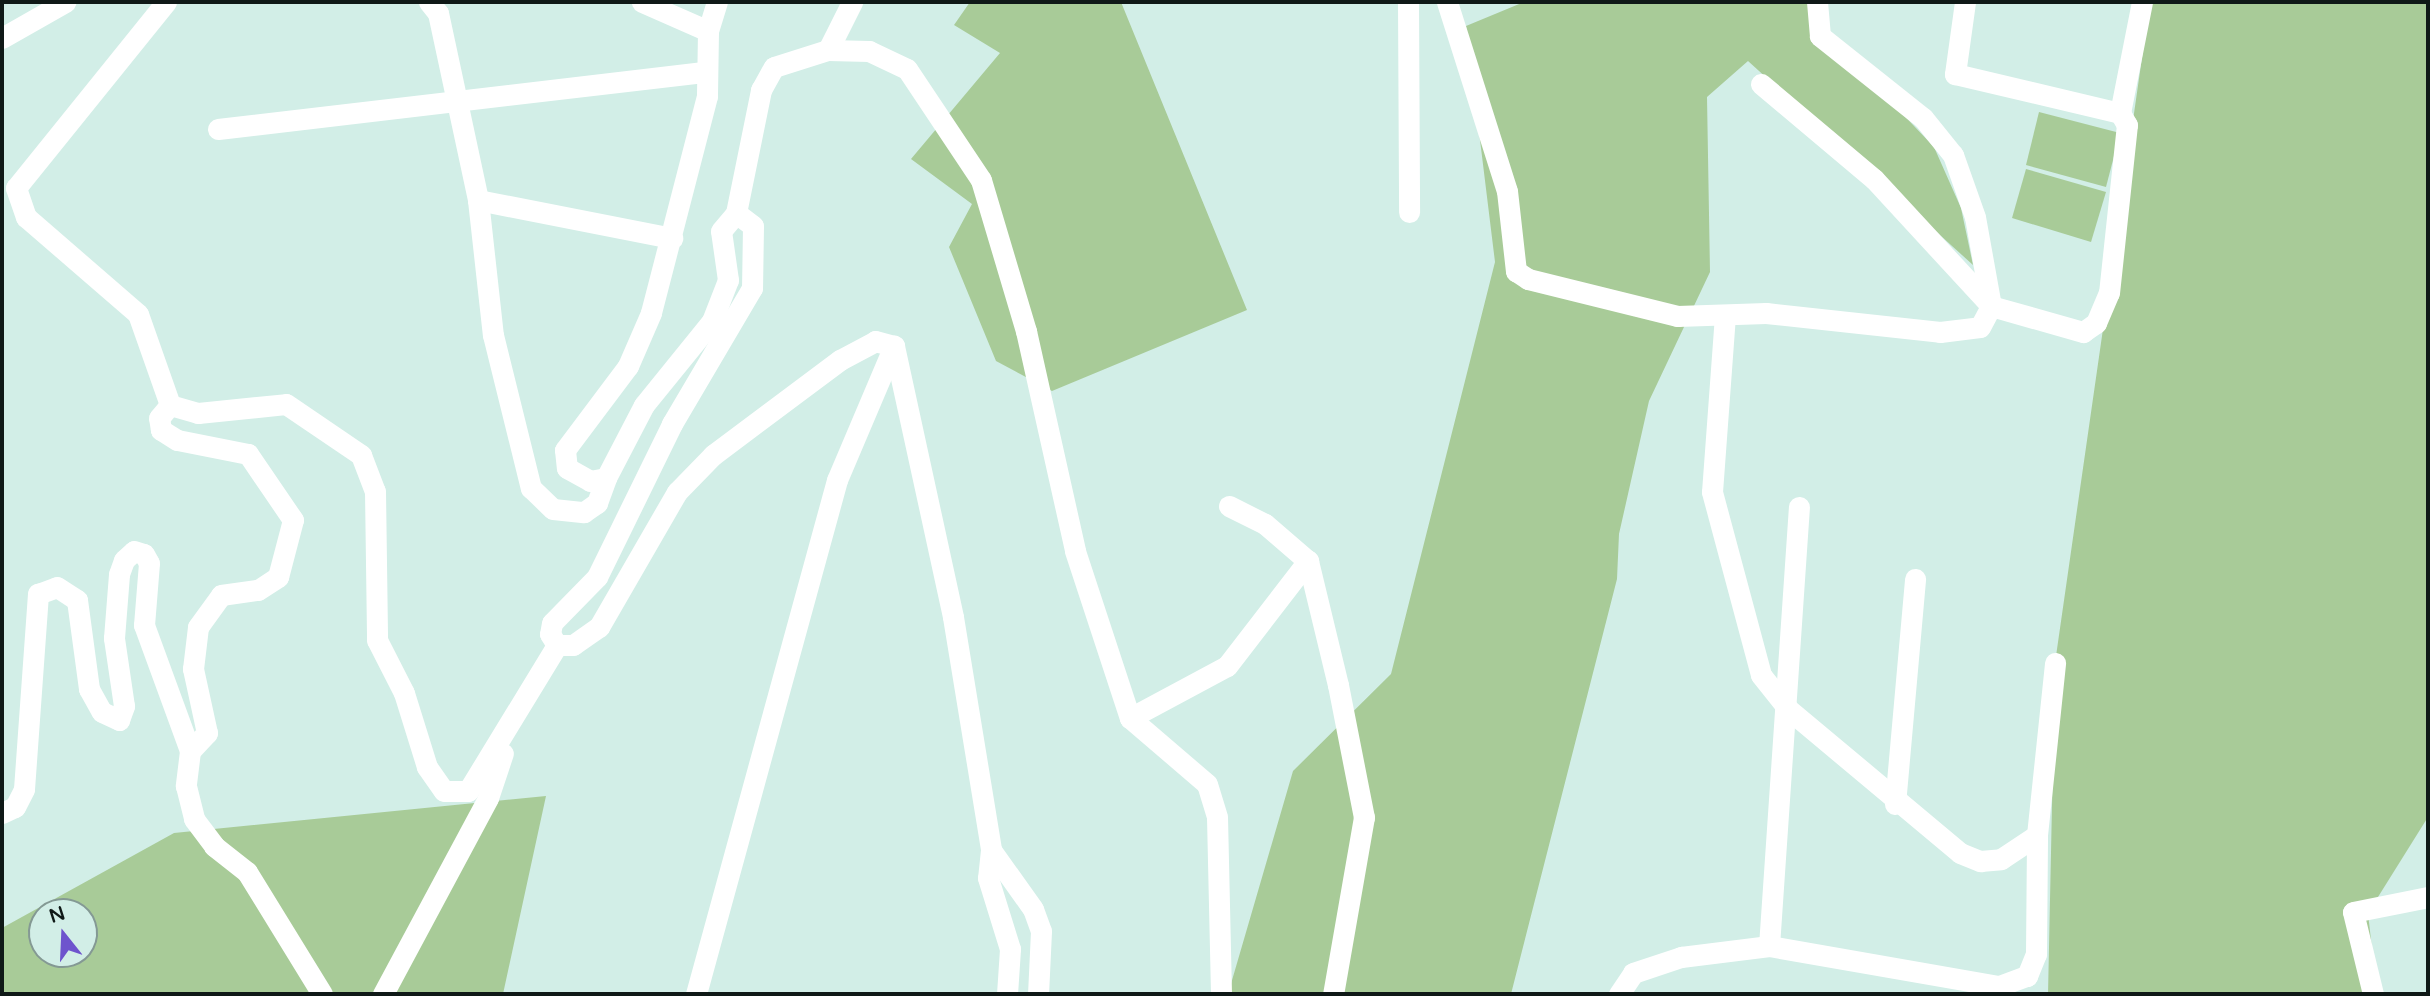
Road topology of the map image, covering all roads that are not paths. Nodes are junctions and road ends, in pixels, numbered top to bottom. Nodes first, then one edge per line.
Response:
1 (65, 2) edge
2 (166, 2) edge
3 (429, 2) edge
4 (642, 2) edge
5 (717, 2) edge
6 (852, 2) edge
7 (1408, 2) edge
8 (1447, 2) edge
9 (1817, 2) edge
10 (1965, 2) edge
11 (2142, 2) edge
12 (38, 8) edge
13 (687, 12) edge
14 (708, 31) junction
15 (2, 38) edge
16 (828, 50) junction
17 (706, 72) junction
18 (1761, 84) dead end
19 (456, 103) junction
20 (2120, 113) junction
21 (218, 129) dead end
22 (478, 200) junction
23 (1409, 212) dead end
24 (736, 213) junction
25 (672, 238) junction
26 (1991, 306) junction
27 (1725, 315) junction
28 (894, 346) junction
29 (170, 405) junction
30 (606, 478) junction
31 (1228, 506) dead end
32 (1799, 507) dead end
33 (1308, 561) junction
34 (1915, 579) dead end
35 (557, 645) junction
36 (2055, 663) dead end
37 (1788, 709) junction
38 (1130, 719) junction
39 (511, 727) junction
40 (190, 751) junction
41 (1895, 804) junction
42 (2, 813) edge
43 (2037, 835) junction
44 (990, 850) junction
45 (2428, 897) edge
46 (1769, 946) junction
47 (322, 994) edge
48 (383, 994) edge
49 (696, 994) edge
50 (1007, 994) edge
51 (1038, 994) edge
52 (1221, 994) edge
53 (1333, 994) edge
54 (1619, 994) edge
55 (2374, 994) edge

1 - 12 street
2 - 29 street
3 - 19 street
4 - 13 street
5 - 14 street
6 - 16 street
7 - 23 street
8 - 27 street
9 - 26 street
10 - 20 street
11 - 20 street
12 - 15 street
13 - 14 street
14 - 17 street
16 - 24 street
16 - 38 street
17 - 19 street
17 - 25 street
18 - 26 street
19 - 21 street
19 - 22 street
20 - 26 street
22 - 25 street
22 - 30 street
24 - 30 street
24 - 35 street
25 - 30 street
26 - 27 street
27 - 37 street
28 - 35 street
28 - 44 street
28 - 49 street
29 - 39 street
29 - 40 street
31 - 33 street
32 - 37 street
33 - 38 street
33 - 53 street
34 - 41 street
35 - 39 street
36 - 43 street
37 - 41 street
37 - 46 street
38 - 52 street
39 - 48 street
40 - 42 street
40 - 47 street
41 - 43 street
43 - 46 street
44 - 50 street
44 - 51 street
45 - 55 street
46 - 54 street

